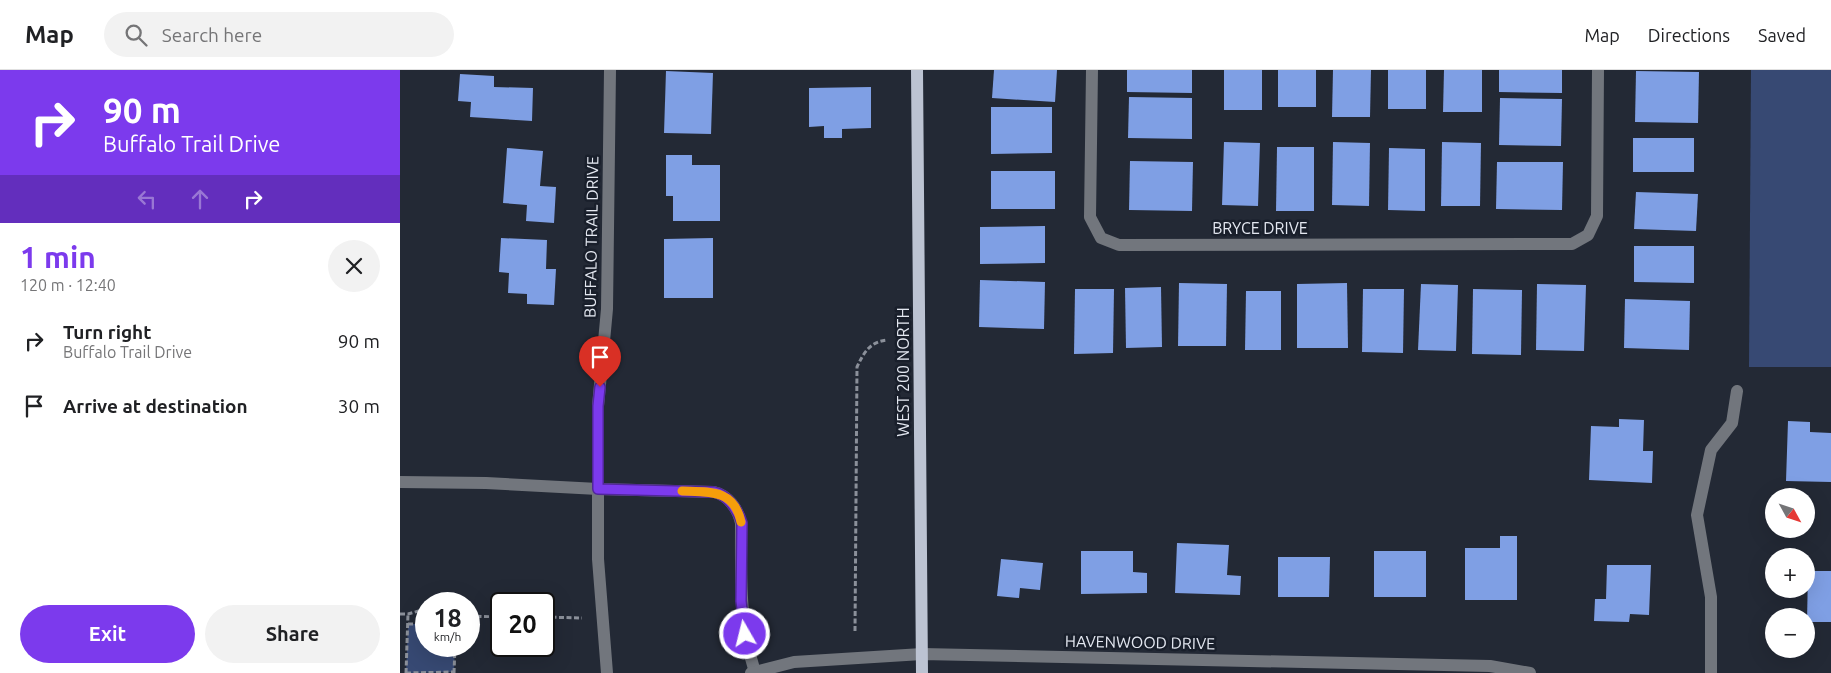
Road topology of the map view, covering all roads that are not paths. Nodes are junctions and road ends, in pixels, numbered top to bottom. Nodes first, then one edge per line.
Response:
1 (610, 70) edge
2 (917, 70) edge
3 (1092, 70) edge
4 (1598, 70) edge
5 (1737, 391) dead end
6 (400, 482) edge
7 (598, 489) junction
8 (922, 654) junction
9 (753, 672) edge
10 (608, 673) edge
11 (922, 673) edge
12 (1530, 673) edge
13 (1711, 673) edge

1 - 7 street, BUFFALO TRAIL DRIVE
2 - 8 main road, WEST 200 NORTH
3 - 4 street, BRYCE DRIVE
5 - 13 street
6 - 7 street
7 - 9 street
7 - 10 street, BUFFALO TRAIL DRIVE
8 - 9 street, HAVENWOOD DRIVE
8 - 11 main road, WEST 200 NORTH
8 - 12 street, HAVENWOOD DRIVE

